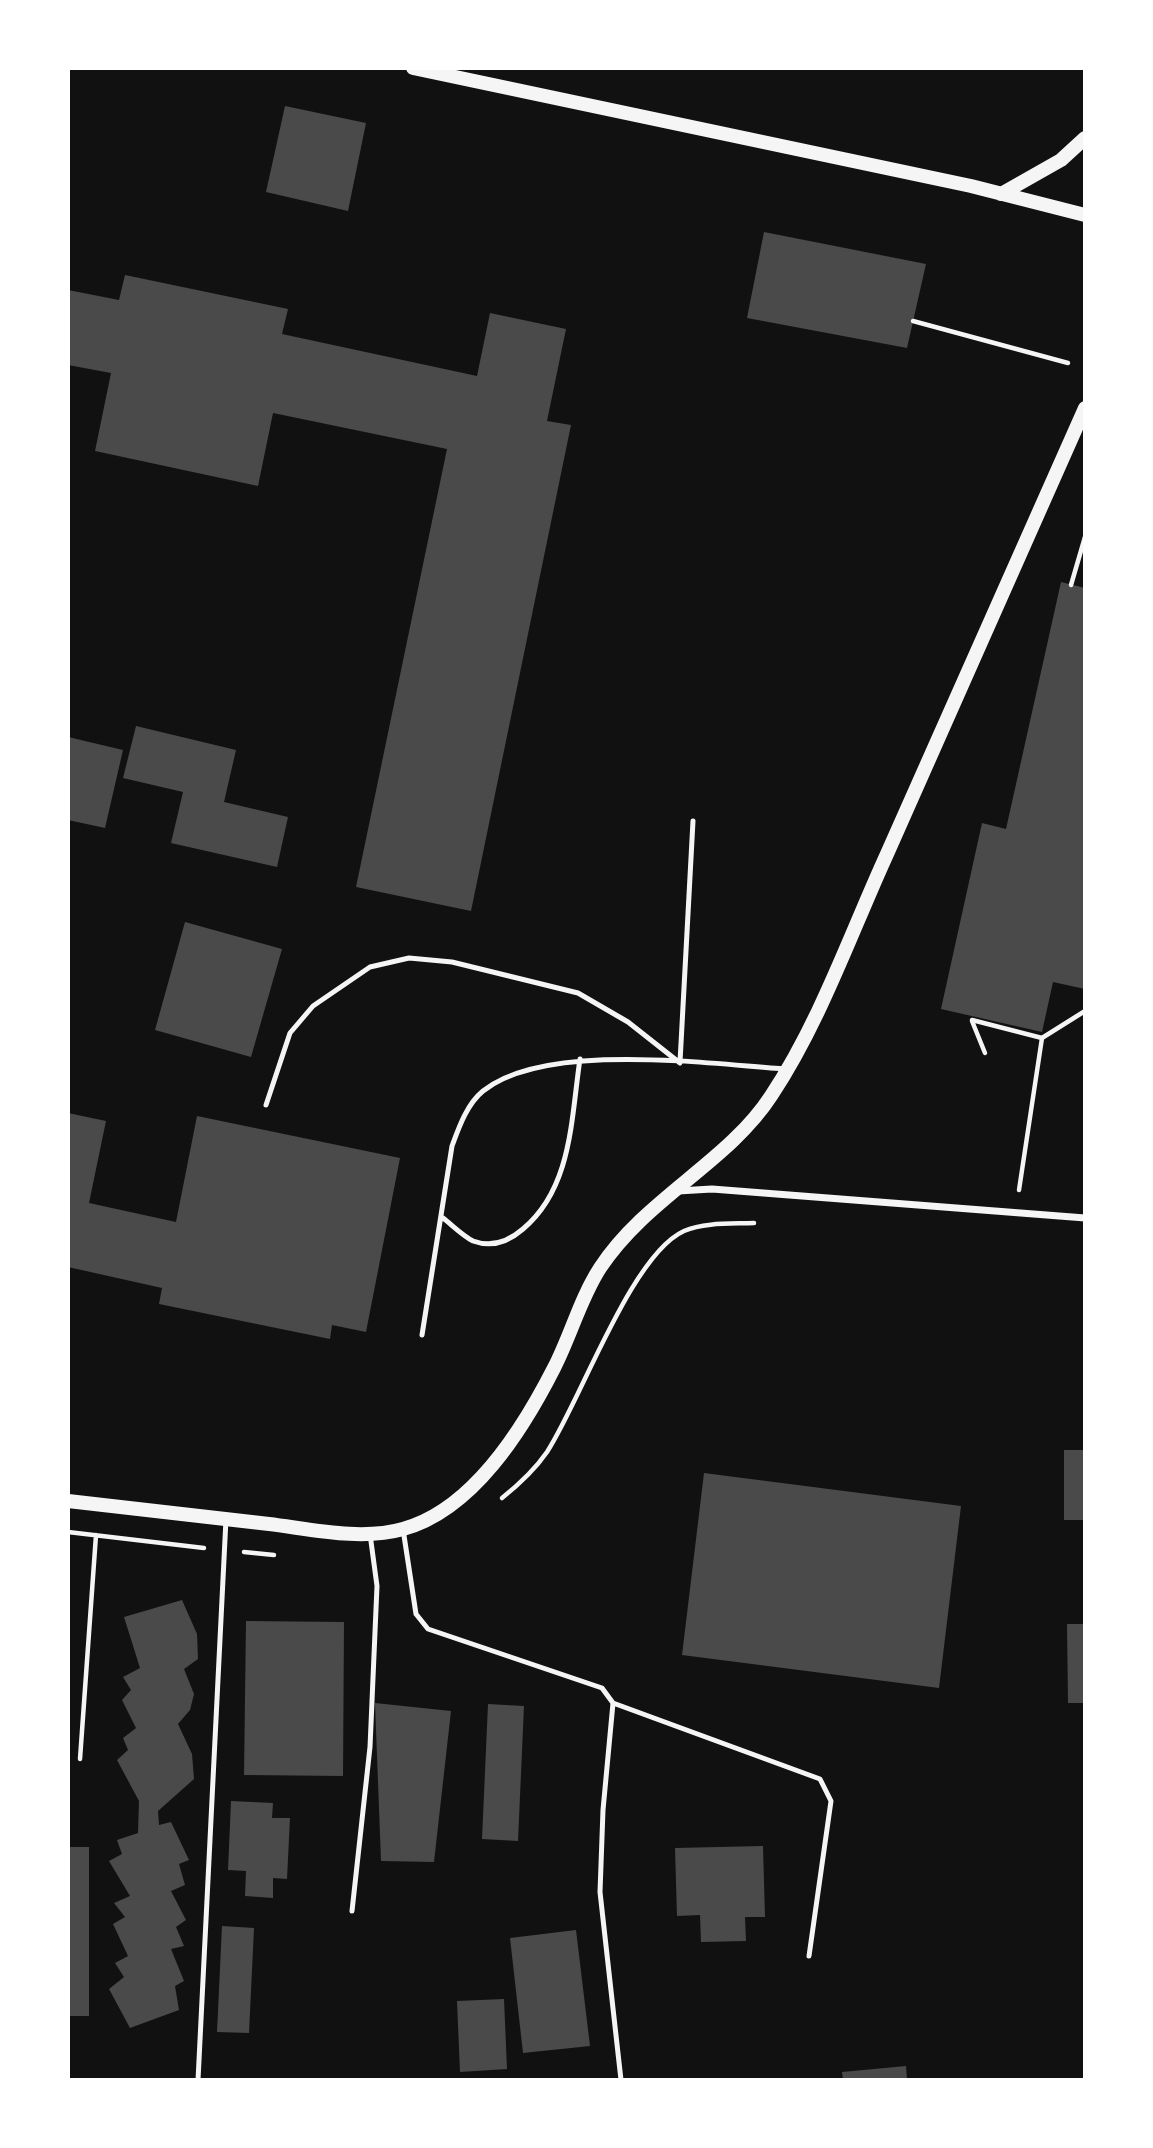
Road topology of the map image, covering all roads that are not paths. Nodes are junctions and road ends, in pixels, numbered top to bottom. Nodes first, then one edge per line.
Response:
1 (413, 68) edge
2 (1085, 138) edge
3 (1000, 194) junction
4 (1085, 215) edge
5 (1085, 408) edge
6 (693, 821) dead end
7 (580, 1059) junction
8 (680, 1063) junction
9 (786, 1069) junction
10 (266, 1105) dead end
11 (670, 1191) junction
12 (443, 1218) junction
13 (1085, 1218) edge
14 (422, 1335) dead end
15 (68, 1501) edge
16 (226, 1519) junction
17 (404, 1529) junction
18 (370, 1532) junction
19 (613, 1703) junction
20 (352, 1910) dead end
21 (809, 1956) dead end
22 (198, 2080) edge
23 (621, 2080) edge

1 - 3 main road
2 - 3 main road
3 - 4 main road
5 - 9 main road
6 - 8 lane
7 - 8 lane
7 - 12 lane
7 - 12 lane
8 - 9 lane
8 - 10 lane
9 - 11 main road
11 - 13 street
11 - 17 main road
12 - 14 lane
15 - 16 main road
16 - 18 main road
16 - 22 lane
17 - 18 main road
17 - 19 lane
18 - 20 lane
19 - 21 lane
19 - 23 lane

